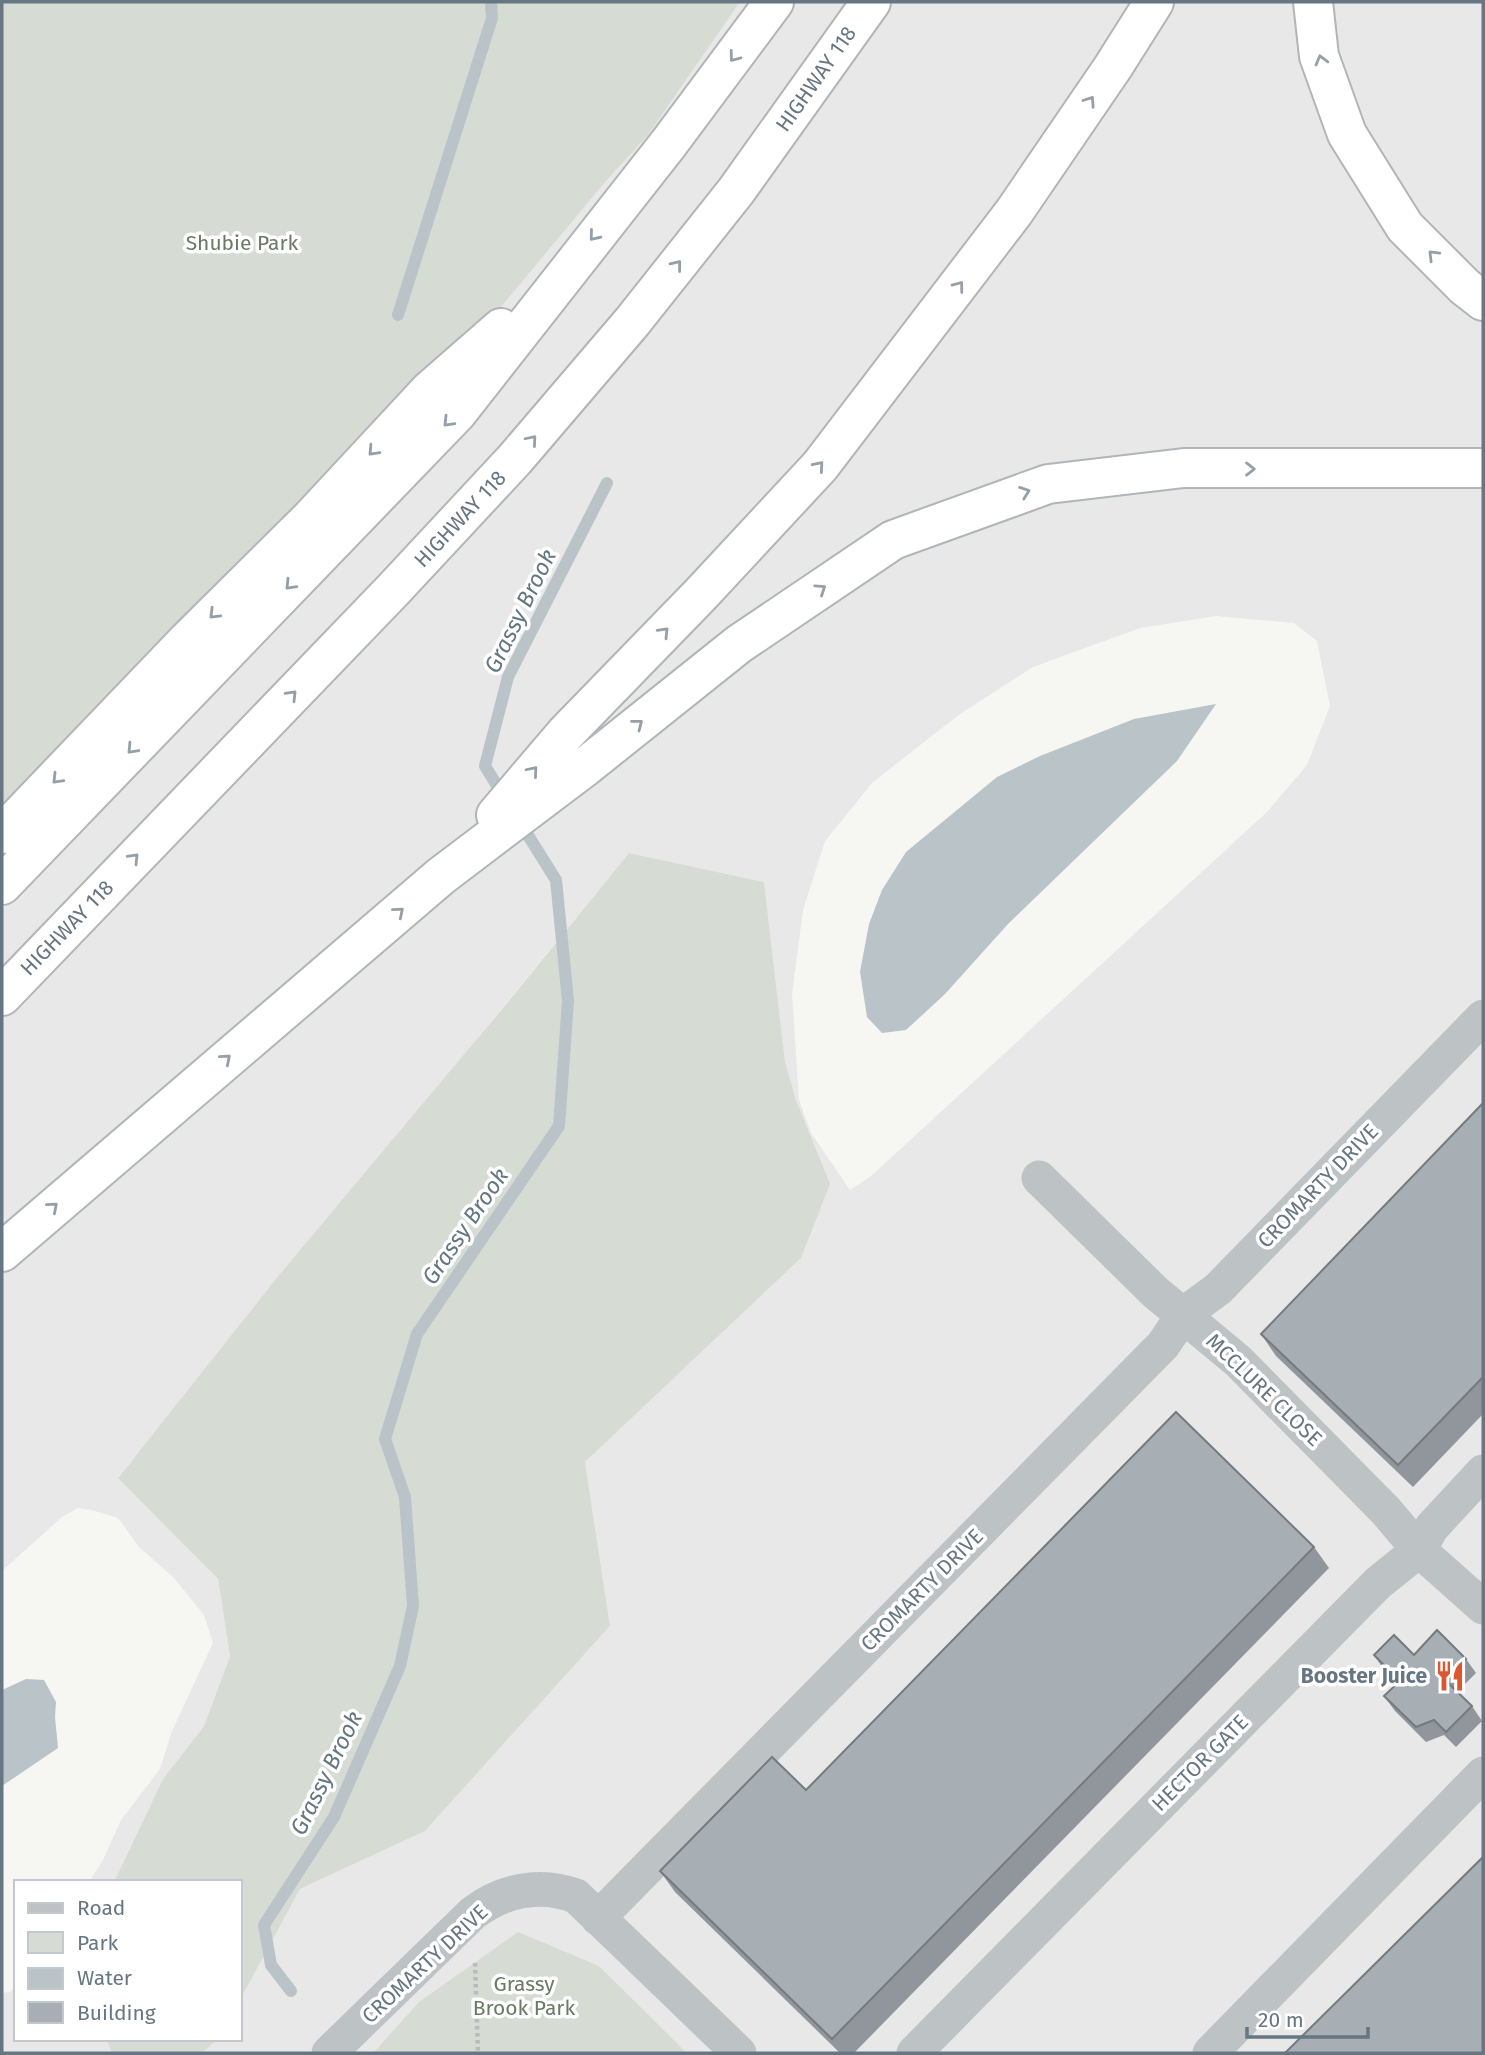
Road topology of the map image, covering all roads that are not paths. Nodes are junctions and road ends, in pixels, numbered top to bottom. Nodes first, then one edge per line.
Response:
1 (774, 2) edge
2 (871, 2) edge
3 (1154, 2) edge
4 (1313, 2) edge
5 (566, 272) junction
6 (1483, 301) edge
7 (1483, 468) edge
8 (2, 834) edge
9 (476, 845) junction
10 (2, 885) edge
11 (2, 996) edge
12 (1483, 1017) edge
13 (1039, 1178) dead end
14 (2, 1252) edge
15 (1184, 1314) junction
16 (1483, 1472) edge
17 (1419, 1550) junction
18 (1483, 1606) edge
19 (1483, 1774) edge
20 (598, 1918) junction
21 (329, 2053) edge
22 (739, 2053) edge
23 (914, 2053) edge
24 (1210, 2053) edge

1 -> 5 highway
11 -> 2 highway, HIGHWAY 118
9 -> 3 highway
6 -> 4 highway
5 -> 8 highway
5 -> 10 highway
9 -> 7 highway
14 -> 9 highway
12 - 15 street, CROMARTY DRIVE
13 - 15 street, MCCLURE CLOSE
15 - 17 street, MCCLURE CLOSE
15 - 20 street, CROMARTY DRIVE
16 - 17 street, HECTOR GATE
17 - 18 street, MCCLURE CLOSE
17 - 23 street, HECTOR GATE
19 - 24 street
20 - 21 street, CROMARTY DRIVE
20 - 22 street

